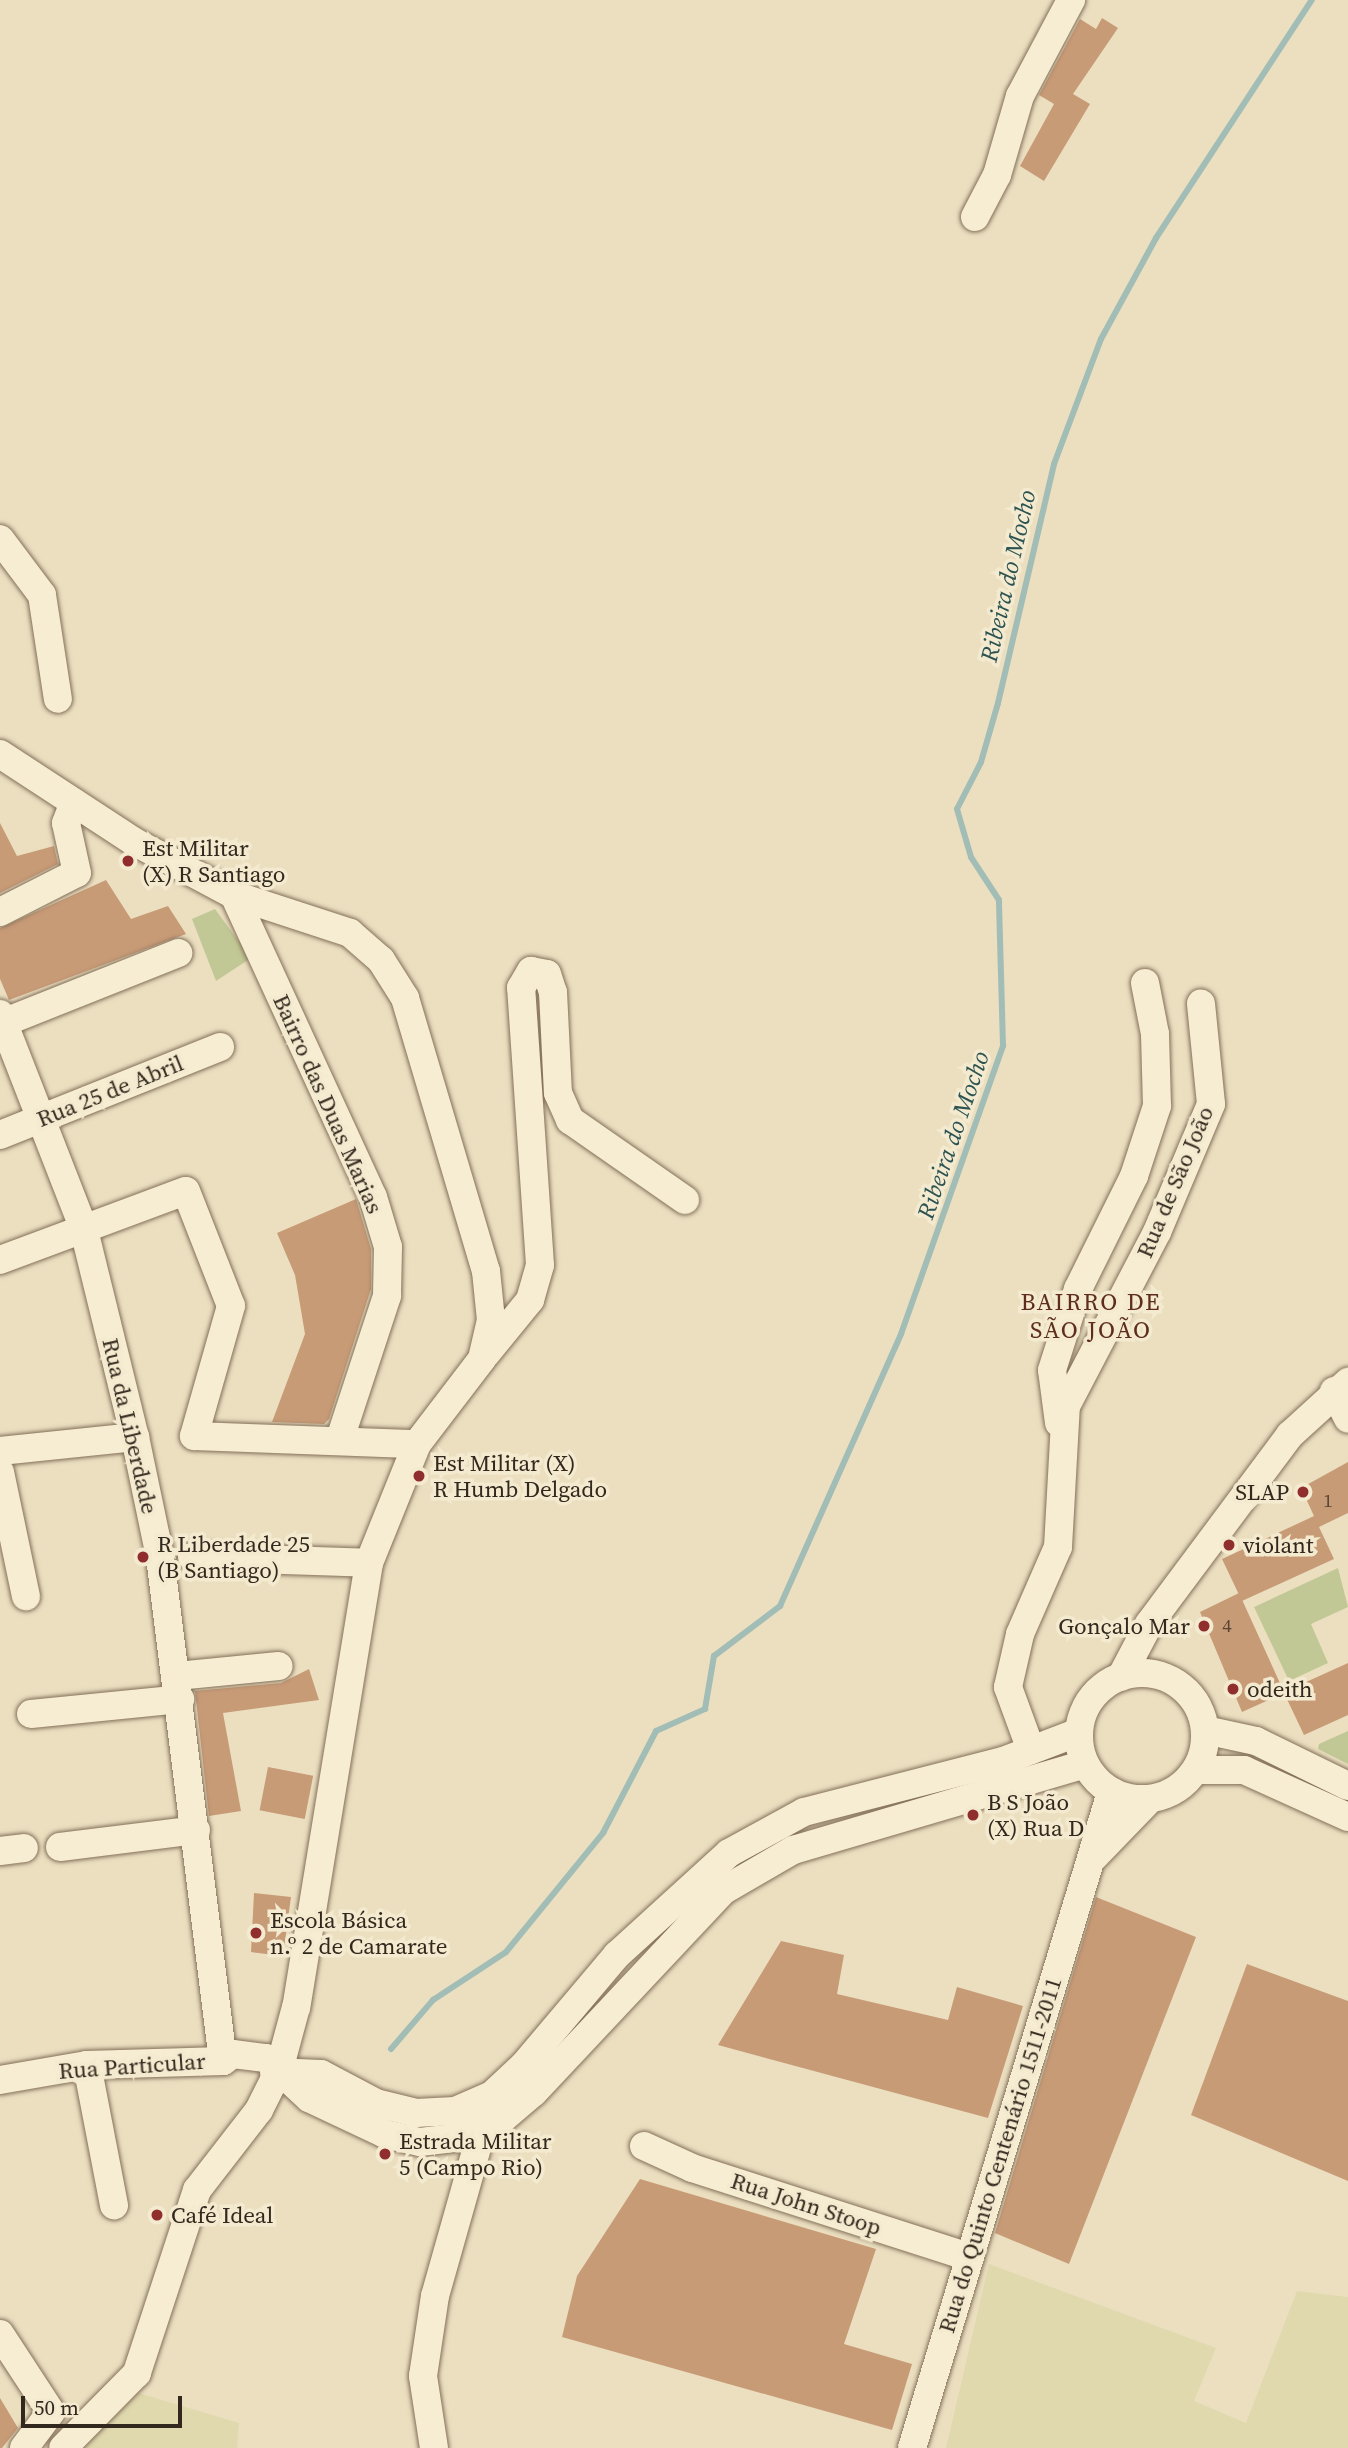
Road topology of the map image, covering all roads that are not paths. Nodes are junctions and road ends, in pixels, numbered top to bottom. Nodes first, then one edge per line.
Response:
1 (1071, 0) edge
2 (975, 217) dead end
3 (0, 539) edge
4 (58, 699) dead end
5 (0, 754) edge
6 (74, 802) junction
7 (234, 895) junction
8 (0, 912) edge
9 (178, 953) dead end
10 (1145, 983) dead end
11 (1201, 1003) dead end
12 (1, 1020) edge
13 (220, 1047) dead end
14 (41, 1119) junction
15 (0, 1135) edge
16 (685, 1200) dead end
17 (84, 1230) junction
18 (0, 1260) edge
19 (482, 1359) junction
20 (1341, 1387) edge
21 (1348, 1419) edge
22 (135, 1437) junction
23 (340, 1439) junction
24 (1062, 1443) junction
25 (417, 1444) junction
26 (0, 1451) edge
27 (0, 1472) edge
28 (192, 1557) dead end
29 (369, 1563) junction
30 (26, 1596) dead end
31 (1149, 1624) junction
32 (279, 1666) dead end
33 (1121, 1676) junction
34 (1176, 1684) junction
35 (178, 1687) junction
36 (31, 1714) dead end
37 (1205, 1730) junction
38 (1079, 1732) junction
39 (1031, 1750) junction
40 (1085, 1764) junction
41 (1196, 1770) junction
42 (1348, 1786) edge
43 (1111, 1792) junction
44 (1149, 1800) junction
45 (1348, 1817) edge
46 (196, 1830) junction
47 (60, 1847) dead end
48 (1088, 1862) junction
49 (223, 2061) junction
50 (87, 2065) junction
51 (279, 2070) junction
52 (0, 2080) edge
53 (482, 2130) junction
54 (644, 2146) dead end
55 (114, 2205) dead end
56 (969, 2257) junction
57 (0, 2334) edge
58 (24, 2448) edge
59 (63, 2448) edge
60 (434, 2448) edge
61 (912, 2448) edge

1 - 2 street
3 - 4 street
5 - 6 street
6 - 7 street
6 - 8 street
7 - 19 street
7 - 23 street, Bairro das Duas Marias
9 - 12 street
10 - 24 street
11 - 24 street, Rua de São João
12 - 14 street, Rua da Liberdade
13 - 14 street, Rua 25 de Abril
14 - 15 street, Rua 25 de Abril
14 - 17 street, Rua da Liberdade
16 - 19 street
17 - 18 street
17 - 22 street, Rua da Liberdade
17 - 23 street
19 - 25 street
20 - 21 street
20 - 31 street
22 - 26 street
22 - 35 street, Rua da Liberdade
23 - 25 street
24 - 39 street, Rua de São João
25 - 29 street
27 - 30 street
28 - 29 street
29 - 51 street
31 - 33 street
31 - 34 street
32 - 35 street
33 - 34 street
33 - 38 street
34 - 37 street
35 - 36 street
35 - 46 street, Rua da Liberdade
37 - 41 street
37 - 42 street
38 - 39 street, Rua Particular
38 - 40 street
39 - 51 street, Rua Particular
40 - 43 street
40 - 53 street
41 - 44 street
41 - 45 street
43 - 44 street
43 - 48 street, Rua do Quinto Centenário 1511-2011
44 - 48 street
46 - 47 street
46 - 49 street, Rua da Liberdade
48 - 56 street, Rua do Quinto Centenário 1511-2011
49 - 50 street, Rua Particular
49 - 51 street, Rua Particular
50 - 52 street, Rua Particular
50 - 55 street
51 - 53 street
51 - 59 street
53 - 60 street
54 - 56 street, Rua John Stoop
56 - 61 street, Rua do Quinto Centenário 1511-2011
57 - 58 street

